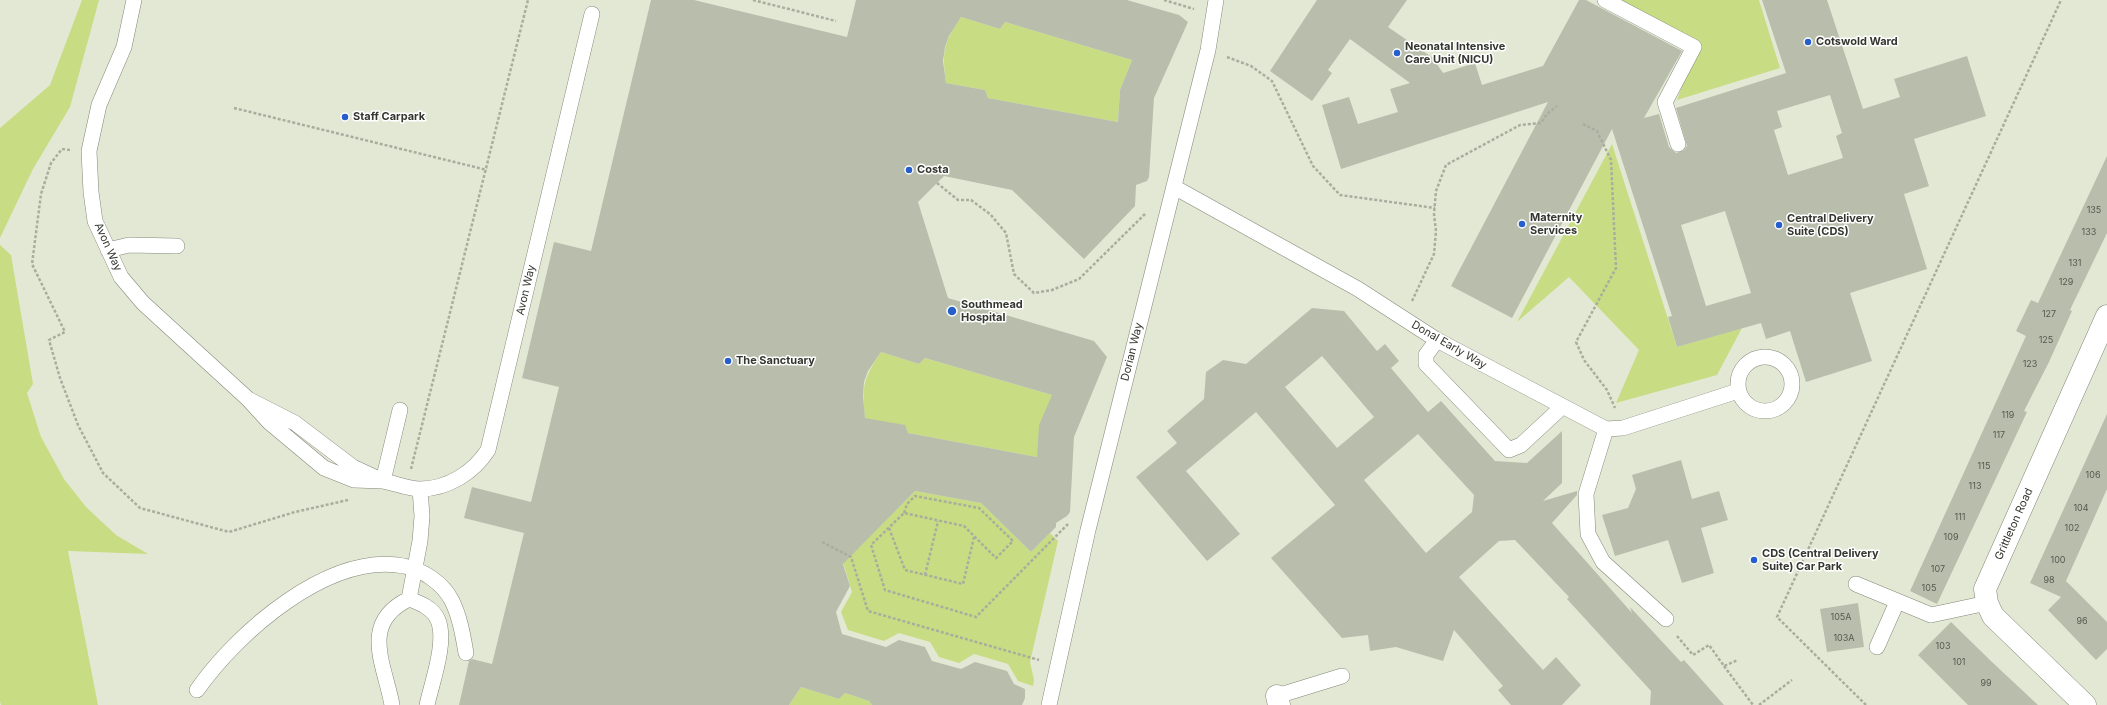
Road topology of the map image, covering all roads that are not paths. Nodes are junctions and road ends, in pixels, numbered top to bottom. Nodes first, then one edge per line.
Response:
1 (134, 0) edge
2 (1605, 0) edge
3 (1215, 7) edge
4 (592, 14) dead end
5 (1678, 144) dead end
6 (1174, 187) junction
7 (177, 246) dead end
8 (108, 250) junction
9 (2107, 316) edge
10 (1437, 340) junction
11 (1738, 391) dead end
12 (1562, 407) junction
13 (400, 410) dead end
14 (1606, 429) junction
15 (383, 481) junction
16 (414, 488) junction
17 (414, 568) junction
18 (1856, 584) dead end
19 (409, 599) junction
20 (1897, 602) junction
21 (1987, 603) junction
22 (1666, 619) dead end
23 (1877, 647) dead end
24 (466, 653) dead end
25 (1342, 676) dead end
26 (197, 690) dead end
27 (1278, 701) edge
28 (392, 705) edge
29 (427, 705) edge
30 (1049, 705) edge
31 (2085, 705) edge

1 - 8 lane, Avon Way
2 - 5 lane
3 - 6 lane, Dorian Way
4 - 16 lane, Avon Way
6 - 10 lane, Donal Early Way
6 - 30 lane, Dorian Way
7 - 8 lane
8 - 15 lane, Avon Way
9 - 21 street, Grittleton Road
10 - 12 lane, Donal Early Way
10 - 12 lane
11 - 14 lane, Donal Early Way
12 - 14 lane, Donal Early Way
13 - 15 lane
14 - 22 lane
15 - 16 lane, Avon Way
16 - 17 lane
17 - 19 lane
17 - 24 lane
17 - 26 lane
18 - 20 lane
19 - 28 lane
19 - 29 lane
20 - 21 lane
20 - 23 lane
21 - 31 street
25 - 27 lane

